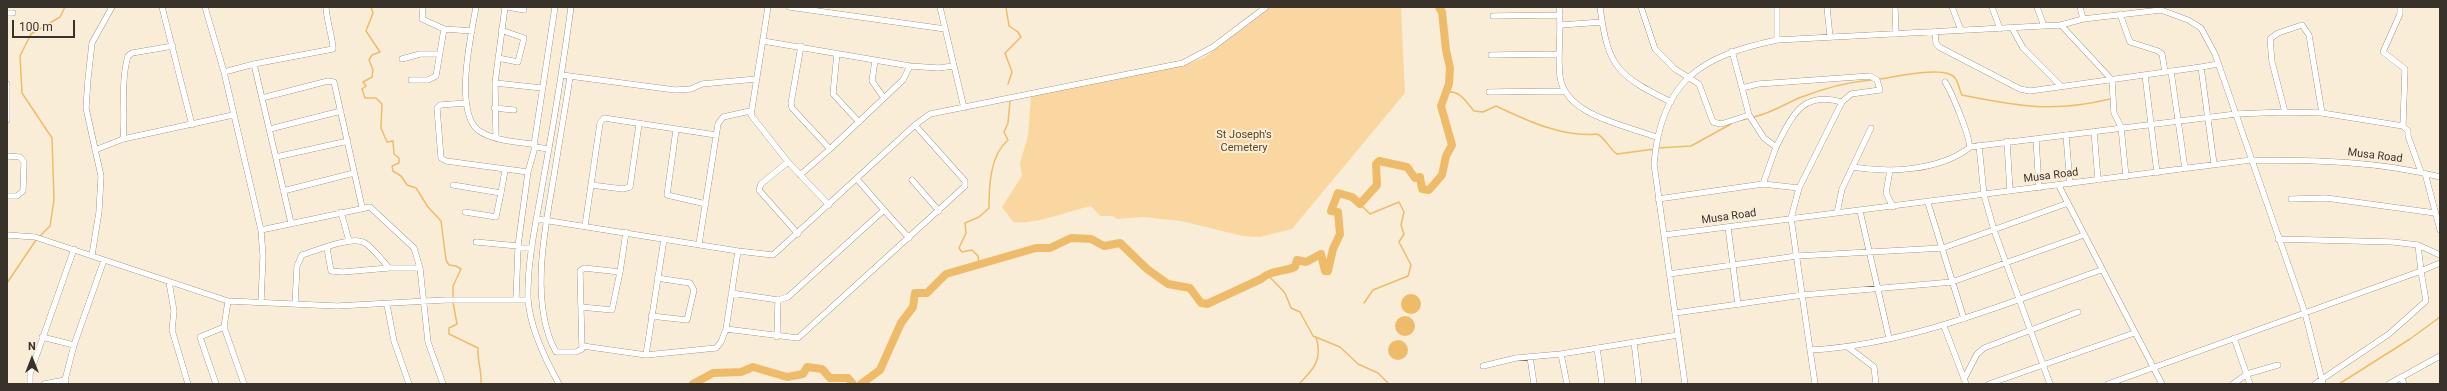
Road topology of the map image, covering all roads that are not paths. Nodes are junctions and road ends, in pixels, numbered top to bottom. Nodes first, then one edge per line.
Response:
1 (112, 7) edge
2 (162, 7) edge
3 (205, 7) edge
4 (326, 7) edge
5 (423, 7) edge
6 (476, 7) edge
7 (506, 7) edge
8 (555, 7) edge
9 (571, 7) edge
10 (768, 7) edge
11 (789, 7) edge
12 (940, 7) edge
13 (1266, 7) edge
14 (1559, 7) edge
15 (1600, 7) edge
16 (1641, 7) edge
17 (1777, 7) edge
18 (1827, 7) edge
19 (1895, 7) edge
20 (1952, 7) edge
21 (1992, 7) edge
22 (2037, 7) edge
23 (2080, 7) edge
24 (2400, 7) edge
25 (524, 10) dead end
26 (2120, 14) junction
27 (1560, 15) junction
28 (1493, 16) dead end
29 (2084, 19) junction
30 (1602, 22) junction
31 (1561, 25) junction
32 (2061, 25) junction
33 (2044, 26) junction
34 (2000, 28) junction
35 (2012, 28) junction
36 (444, 29) junction
37 (945, 29) junction
38 (502, 30) junction
39 (1962, 30) junction
40 (472, 31) junction
41 (1935, 31) junction
42 (1896, 34) junction
43 (1830, 37) junction
44 (1777, 40) junction
45 (763, 41) junction
46 (173, 46) junction
47 (801, 46) junction
48 (1732, 51) junction
49 (837, 53) junction
50 (439, 54) junction
51 (1559, 54) junction
52 (1491, 55) dead end
53 (402, 58) dead end
54 (498, 58) junction
55 (874, 60) junction
56 (254, 64) junction
57 (2218, 64) junction
58 (910, 66) junction
59 (954, 66) junction
60 (2201, 67) junction
61 (224, 72) junction
62 (2168, 72) junction
63 (562, 75) junction
64 (2145, 75) junction
65 (570, 77) junction
66 (1687, 78) junction
67 (756, 79) junction
68 (411, 80) dead end
69 (2112, 80) junction
70 (1945, 82) dead end
71 (495, 83) junction
72 (7, 84) edge
73 (2061, 86) junction
74 (542, 88) junction
75 (1742, 88) junction
76 (1564, 91) junction
77 (1489, 92) dead end
78 (262, 98) junction
79 (884, 98) junction
80 (1671, 102) junction
81 (1842, 102) junction
82 (466, 103) junction
83 (494, 108) junction
84 (964, 108) junction
85 (514, 110) dead end
86 (341, 111) junction
87 (750, 111) junction
88 (2285, 112) junction
89 (2322, 113) junction
90 (2236, 114) junction
91 (233, 115) junction
92 (2209, 117) junction
93 (1752, 118) junction
94 (7, 120) edge
95 (2179, 120) junction
96 (859, 122) junction
97 (2151, 123) junction
98 (639, 124) junction
99 (192, 125) junction
100 (915, 125) junction
101 (2403, 126) junction
102 (2121, 127) junction
103 (1871, 128) dead end
104 (270, 129) junction
105 (676, 130) junction
106 (2094, 131) junction
107 (716, 135) junction
108 (2066, 135) junction
109 (496, 137) junction
110 (1656, 137) junction
111 (123, 138) junction
112 (2036, 139) junction
113 (348, 141) junction
114 (2007, 141) junction
115 (1979, 145) junction
116 (534, 146) junction
117 (1776, 147) junction
118 (1970, 147) junction
119 (549, 149) junction
120 (830, 149) junction
121 (95, 150) junction
122 (7, 156) edge
123 (276, 157) junction
124 (2251, 160) junction
125 (788, 162) junction
126 (2214, 164) junction
127 (1852, 167) junction
128 (2185, 169) junction
129 (505, 170) junction
130 (1890, 170) junction
131 (528, 172) junction
132 (2423, 172) junction
133 (354, 173) junction
134 (2157, 173) junction
135 (800, 175) junction
136 (2126, 177) junction
137 (2440, 177) edge
138 (857, 179) junction
139 (912, 180) dead end
140 (2098, 180) junction
141 (1763, 184) junction
142 (2070, 184) junction
143 (453, 185) dead end
144 (591, 185) junction
145 (2059, 186) junction
146 (1799, 188) junction
147 (2039, 188) junction
148 (283, 190) junction
149 (2010, 191) junction
150 (501, 193) junction
151 (1984, 195) junction
152 (7, 196) edge
153 (1658, 199) junction
154 (2291, 199) dead end
155 (1928, 203) junction
156 (2068, 203) junction
157 (706, 204) junction
158 (829, 205) junction
159 (1893, 206) junction
160 (362, 207) junction
161 (884, 210) junction
162 (939, 210) junction
163 (1860, 211) junction
164 (341, 212) junction
165 (465, 212) dead end
166 (1837, 213) junction
167 (2435, 213) junction
168 (537, 218) junction
169 (1791, 218) junction
170 (546, 221) junction
171 (291, 223) junction
172 (585, 226) junction
173 (1728, 228) junction
174 (261, 230) junction
175 (1994, 230) junction
176 (2440, 230) edge
177 (626, 232) junction
178 (798, 234) junction
179 (1664, 235) junction
180 (2084, 235) junction
181 (7, 236) edge
182 (909, 238) junction
183 (664, 239) junction
184 (2278, 239) junction
185 (348, 241) junction
186 (476, 242) dead end
187 (699, 244) junction
188 (2418, 245) junction
189 (518, 247) junction
190 (327, 248) junction
191 (532, 248) junction
192 (1943, 248) junction
193 (74, 249) junction
194 (738, 251) junction
195 (1870, 253) junction
196 (92, 255) junction
197 (2440, 255) edge
198 (1797, 256) junction
199 (104, 260) junction
200 (2006, 262) junction
201 (2440, 263) edge
202 (1733, 266) junction
203 (389, 268) junction
204 (420, 268) junction
205 (2101, 270) junction
206 (2421, 271) junction
207 (620, 272) junction
208 (1669, 274) junction
209 (657, 278) junction
210 (169, 282) junction
211 (1952, 282) junction
212 (1878, 289) junction
213 (731, 293) junction
214 (1803, 295) junction
215 (516, 299) junction
216 (2020, 299) junction
217 (228, 300) junction
218 (528, 300) junction
219 (778, 300) junction
220 (261, 302) junction
221 (424, 302) junction
222 (295, 304) junction
223 (387, 305) junction
224 (1738, 305) junction
225 (581, 307) junction
226 (2078, 312) dead end
227 (2305, 313) junction
228 (1675, 314) junction
229 (650, 316) junction
230 (1964, 319) junction
231 (1944, 326) junction
232 (224, 327) junction
233 (726, 329) junction
234 (2031, 331) junction
235 (2134, 333) junction
236 (1678, 335) junction
237 (42, 337) junction
238 (777, 337) junction
239 (1889, 338) junction
240 (2234, 338) junction
241 (1634, 342) junction
242 (74, 345) junction
243 (583, 346) junction
244 (1597, 348) junction
245 (1848, 348) junction
246 (1811, 350) junction
247 (1561, 354) junction
248 (646, 355) junction
249 (2440, 356) edge
250 (1530, 357) junction
251 (2044, 364) junction
252 (2278, 365) dead end
253 (1483, 366) dead end
254 (2152, 369) junction
255 (2247, 374) junction
256 (2401, 377) junction
257 (1965, 381) edge
258 (2322, 381) edge
259 (66, 382) edge
260 (30, 384) edge
261 (44, 384) edge
262 (188, 384) edge
263 (216, 384) edge
264 (244, 384) edge
265 (409, 384) edge
266 (443, 384) edge
267 (559, 384) edge
268 (1534, 384) edge
269 (1567, 384) edge
270 (1602, 384) edge
271 (1639, 384) edge
272 (1685, 384) edge
273 (1815, 384) edge
274 (1876, 384) edge
275 (1989, 384) edge
276 (2050, 384) edge
277 (2108, 384) edge
278 (2162, 384) edge
279 (2233, 384) edge
280 (2250, 384) edge
281 (2315, 384) edge
282 (2389, 384) edge
283 (2404, 384) edge

1 - 121 street
2 - 46 street
3 - 61 street
4 - 56 street
5 - 36 street
6 - 40 street
7 - 25 street
7 - 38 street
8 - 74 street
9 - 63 street
10 - 45 street
11 - 37 street
12 - 37 street
13 - 84 street
14 - 27 street
15 - 30 street
16 - 66 street
17 - 44 street
18 - 43 street
19 - 42 street
20 - 39 street
21 - 34 street
22 - 33 street
23 - 29 street
24 - 101 street
26 - 29 street
26 - 57 street
26 - 62 street
27 - 28 street
27 - 31 street
29 - 32 street
30 - 31 street
30 - 80 street
31 - 51 street
32 - 33 street
32 - 69 street
33 - 35 street
34 - 35 street
34 - 39 street
35 - 73 street
36 - 40 street
36 - 50 street
37 - 59 street
38 - 54 street
38 - 54 street
39 - 41 street
40 - 82 street
41 - 42 street
41 - 73 street
42 - 43 street
43 - 44 street
44 - 48 street
45 - 47 street
45 - 67 street
46 - 99 street
46 - 111 street
47 - 49 street
47 - 120 street
48 - 66 street
48 - 75 street
49 - 55 street
49 - 96 street
50 - 53 street
50 - 68 street
51 - 52 street
51 - 76 street
54 - 71 street
55 - 58 street
55 - 79 street
56 - 61 street
56 - 78 street
57 - 60 street
57 - 90 street
58 - 59 street
58 - 79 street
59 - 84 street
60 - 62 street
60 - 92 street
61 - 91 street
62 - 64 street
62 - 95 street
63 - 65 street
63 - 119 street
64 - 69 street
64 - 97 street
65 - 67 street
65 - 170 street
66 - 80 street
66 - 93 street
67 - 87 street
69 - 73 street
69 - 102 street
70 - 118 street
71 - 74 street
71 - 83 street
72 - 94 street
74 - 116 street
75 - 81 street
75 - 93 street
76 - 77 street
76 - 110 street
78 - 86 street
78 - 104 street
79 - 96 street
80 - 110 street
81 - 117 street
81 - 146 street
82 - 109 street
82 - 129 street
83 - 85 street
83 - 109 street
84 - 100 street
86 - 104 street
86 - 113 street
87 - 107 street
87 - 125 street
88 - 89 street
88 - 89 street
88 - 90 street
89 - 101 street
90 - 92 street
90 - 124 street
91 - 99 street
91 - 174 street
92 - 95 street
92 - 126 street
93 - 117 street
95 - 97 street
95 - 128 street
96 - 120 street
97 - 102 street
97 - 134 street
98 - 105 street
98 - 144 street
98 - 144 street
99 - 111 street
100 - 138 street
100 - 162 street
101 - 132 street
102 - 106 street
102 - 136 street
103 - 127 street
104 - 123 street
105 - 107 street
105 - 157 street
106 - 108 street
106 - 140 street
107 - 157 street
108 - 112 street
108 - 142 street
109 - 116 street
110 - 153 street
111 - 121 street
112 - 114 street
112 - 147 street
113 - 123 street
113 - 133 street
114 - 115 street
114 - 149 street
115 - 118 street
115 - 151 street
116 - 119 street
116 - 131 street
117 - 141 street
118 - 130 street
119 - 168 street
120 - 135 street
121 - 196 street
122 - 152 street
123 - 148 street
124 - 126 street, Musa Road
124 - 132 street, Musa Road
124 - 184 street
125 - 135 street
125 - 178 street
126 - 128 street, Musa Road
127 - 130 street
127 - 166 street
128 - 134 street, Musa Road
129 - 131 street
129 - 150 street
130 - 159 street
131 - 189 street
132 - 137 street, Musa Road
132 - 167 street
133 - 148 street
133 - 160 street
134 - 136 street, Musa Road
135 - 158 street
136 - 140 street, Musa Road
138 - 158 street
138 - 161 street
139 - 162 street
140 - 142 street, Musa Road
141 - 146 street
141 - 153 street
142 - 145 street, Musa Road
143 - 150 street
144 - 172 street
145 - 147 street, Musa Road
145 - 156 street
146 - 169 street
147 - 149 street, Musa Road
148 - 171 street
149 - 151 street, Musa Road
150 - 165 street
151 - 155 street, Musa Road
151 - 175 street
153 - 179 street
154 - 167 street
155 - 159 street, Musa Road
155 - 192 street
156 - 175 street
156 - 180 street
157 - 187 street
158 - 178 street
159 - 163 street, Musa Road
160 - 164 street
160 - 204 street
161 - 182 street
161 - 219 street
162 - 182 street
163 - 166 street, Musa Road
163 - 195 street
164 - 171 street
164 - 185 street
166 - 169 street, Musa Road
167 - 176 street
168 - 170 street
168 - 191 street
169 - 173 street, Musa Road
169 - 198 street
170 - 172 street
170 - 243 street
171 - 174 street
172 - 177 street
173 - 179 street, Musa Road
173 - 202 street
174 - 220 street
175 - 192 street
175 - 200 street
177 - 183 street
177 - 207 street
178 - 194 street
179 - 208 street
180 - 200 street
180 - 205 street
181 - 193 street
182 - 238 street
183 - 187 street
183 - 209 street
184 - 188 street
184 - 227 street
185 - 190 street
185 - 203 street
186 - 189 street
187 - 194 street
188 - 197 street
188 - 206 street
189 - 191 street
189 - 215 street
190 - 203 street
190 - 222 street
191 - 218 street
192 - 195 street
192 - 211 street
193 - 196 street
193 - 237 street
194 - 213 street
195 - 198 street
195 - 212 street
196 - 199 street
198 - 202 street
198 - 214 street
199 - 210 street
199 - 242 street
200 - 211 street
200 - 216 street
201 - 206 street
202 - 208 street
202 - 224 street
203 - 204 street
204 - 221 street
205 - 216 street
205 - 235 street
206 - 227 street
206 - 258 street
207 - 225 street
207 - 225 street
208 - 228 street
209 - 229 street
209 - 229 street
210 - 217 street
210 - 262 street
211 - 212 street
211 - 230 street
212 - 214 street
212 - 239 street
213 - 219 street
213 - 233 street
214 - 224 street
214 - 246 street
215 - 218 street
215 - 221 street
216 - 230 street
216 - 234 street
217 - 220 street
217 - 232 street
218 - 267 street
219 - 238 street
220 - 222 street
221 - 223 street
221 - 266 street
222 - 223 street
223 - 265 street
224 - 228 street
225 - 243 street
226 - 234 street
227 - 240 street
227 - 258 street
228 - 236 street
229 - 248 street
230 - 231 street
231 - 239 street
231 - 257 street
232 - 263 street
232 - 264 street
233 - 238 street
233 - 248 street
234 - 251 street
234 - 257 street
235 - 251 street
235 - 254 street
236 - 241 street
236 - 272 street
237 - 242 street
237 - 260 street
239 - 245 street
240 - 254 street
240 - 255 street
241 - 244 street
241 - 271 street
242 - 259 street
243 - 248 street
244 - 247 street
244 - 270 street
245 - 246 street
245 - 274 street
246 - 273 street
247 - 250 street
247 - 269 street
249 - 256 street
250 - 253 street
250 - 268 street
251 - 275 street
251 - 276 street
252 - 255 street
254 - 277 street
254 - 278 street
255 - 279 street
255 - 280 street
256 - 282 street
256 - 283 street
258 - 281 street
259 - 261 street

